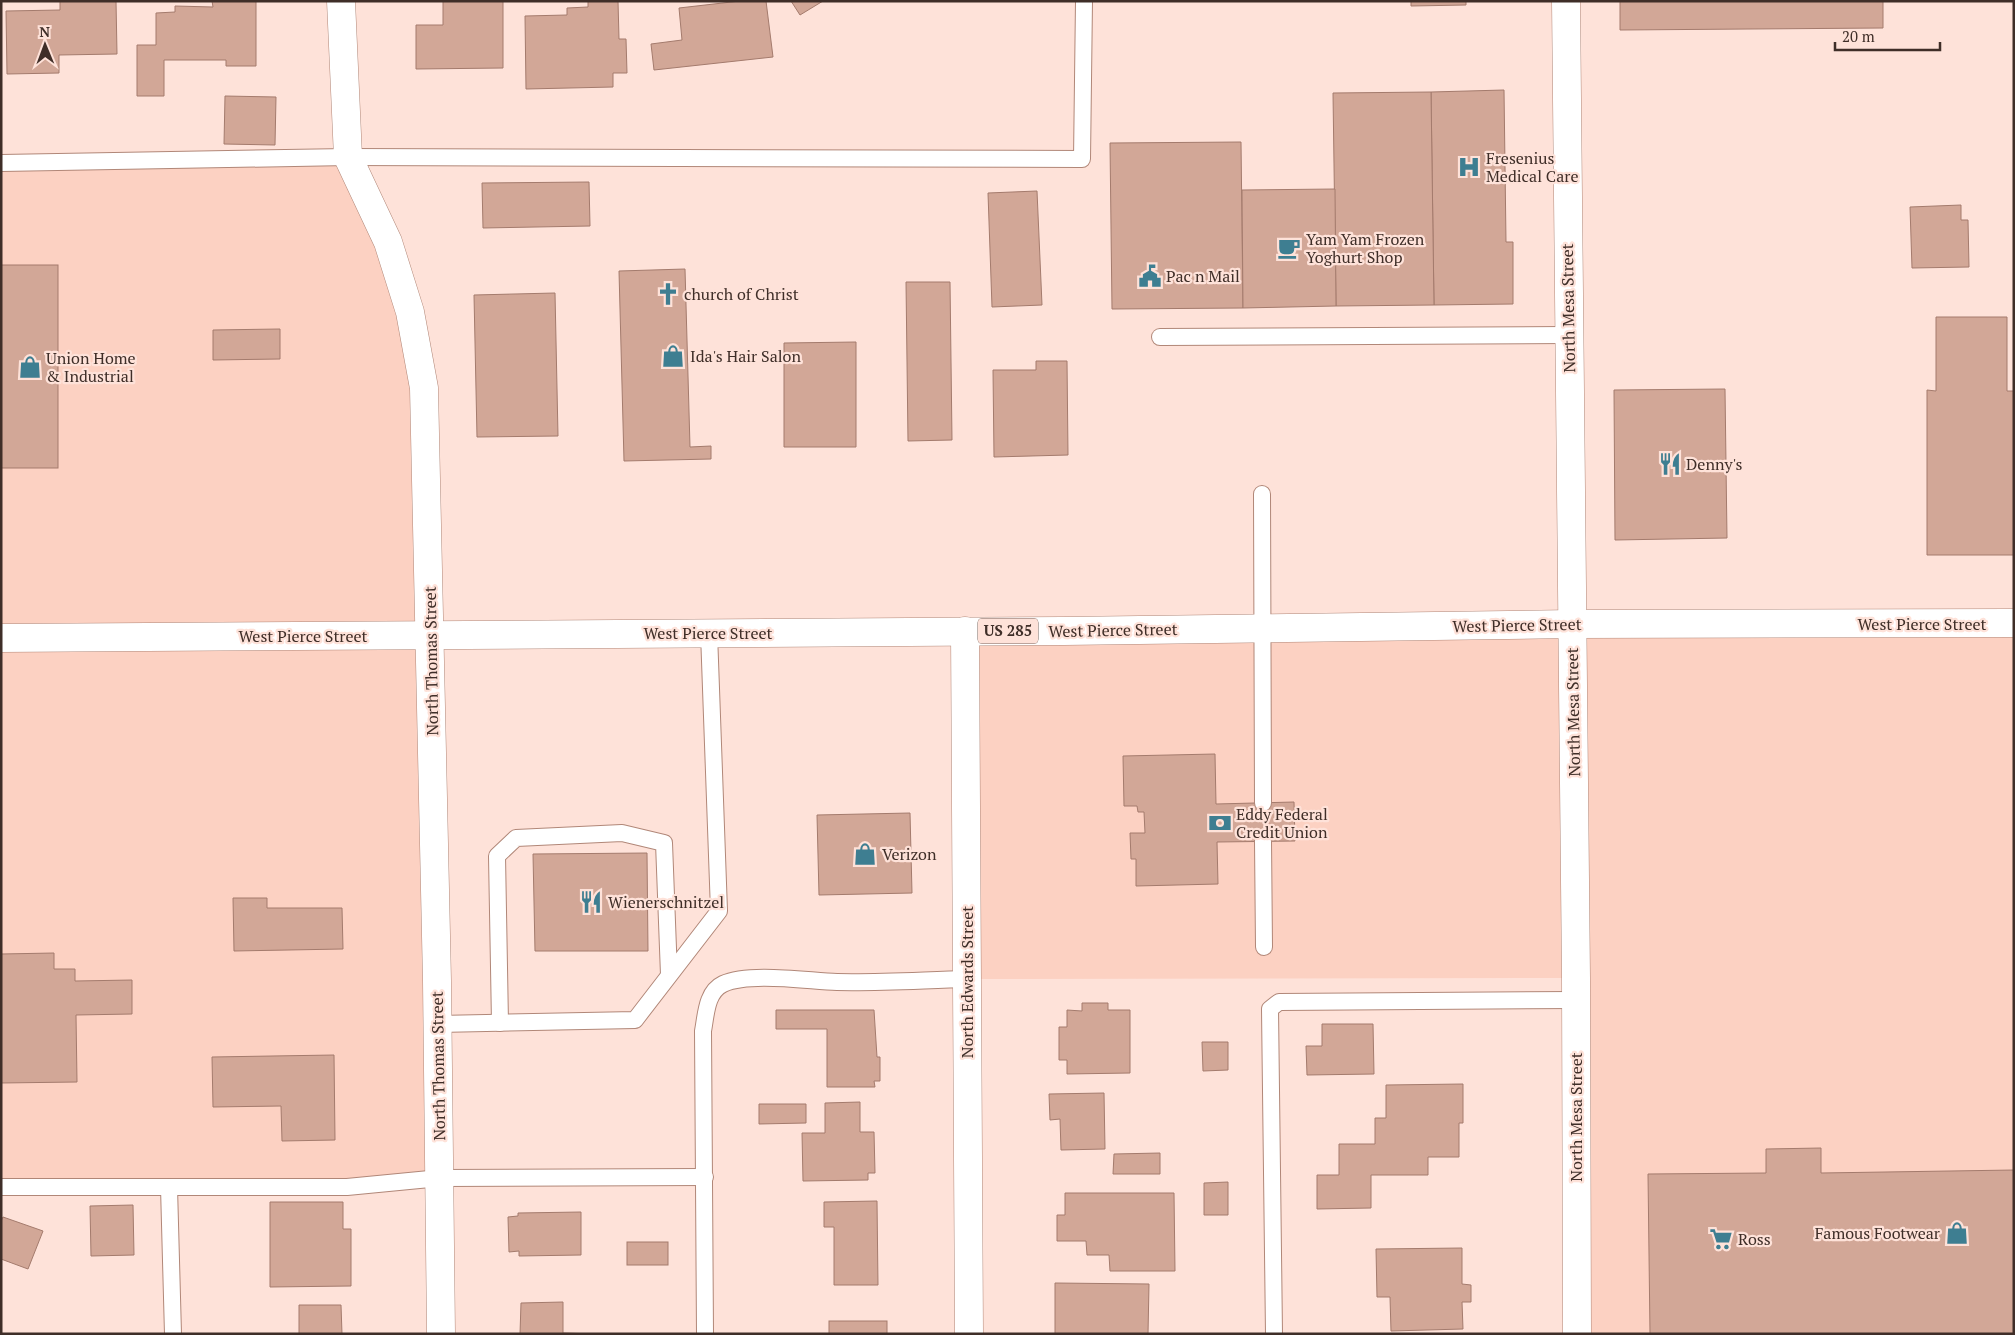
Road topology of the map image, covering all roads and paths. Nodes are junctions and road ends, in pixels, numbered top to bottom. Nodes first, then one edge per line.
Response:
1 (341, 1) edge
2 (1084, 1) edge
3 (1566, 1) edge
4 (348, 157) junction
5 (1, 163) edge
6 (1568, 335) junction
7 (1160, 337) dead end
8 (1262, 494) dead end
9 (2014, 623) edge
10 (1572, 624) junction
11 (1263, 629) junction
12 (964, 631) junction
13 (710, 633) junction
14 (431, 635) junction
15 (1, 638) edge
16 (1263, 803) dead end
17 (1263, 841) dead end
18 (1264, 948) dead end
19 (670, 975) junction
20 (967, 980) junction
21 (1576, 1000) junction
22 (500, 1023) junction
23 (438, 1024) junction
24 (705, 1177) junction
25 (440, 1178) junction
26 (1, 1187) edge
27 (169, 1187) junction
28 (173, 1334) edge
29 (441, 1334) edge
30 (705, 1334) edge
31 (969, 1334) edge
32 (1274, 1334) edge
33 (1577, 1334) edge

1 - 4 main road, North Thomas Street
2 - 4 lane
3 - 6 main road, North Mesa Street
4 - 5 lane
4 - 14 main road, North Thomas Street
6 - 7 lane
6 - 10 main road, North Mesa Street
8 - 11 lane
9 - 10 main road, West Pierce Street / US 285
10 - 11 main road, West Pierce Street / US 285
10 - 21 main road, North Mesa Street
11 - 12 main road, West Pierce Street / US 285
11 - 16 lane
12 - 13 main road, West Pierce Street / US 285
12 - 20 main road, North Edwards Street
13 - 14 main road, West Pierce Street / US 285
13 - 19 lane
14 - 15 main road, West Pierce Street / US 285
14 - 23 main road, North Thomas Street
17 - 18 lane
19 - 22 lane
19 - 22 lane
20 - 24 lane
20 - 31 main road, North Edwards Street
21 - 32 lane
21 - 33 main road, North Mesa Street
22 - 23 lane
23 - 25 main road, North Thomas Street
24 - 25 lane
24 - 30 lane
25 - 27 lane
25 - 29 main road, North Thomas Street
26 - 27 lane
27 - 28 lane

